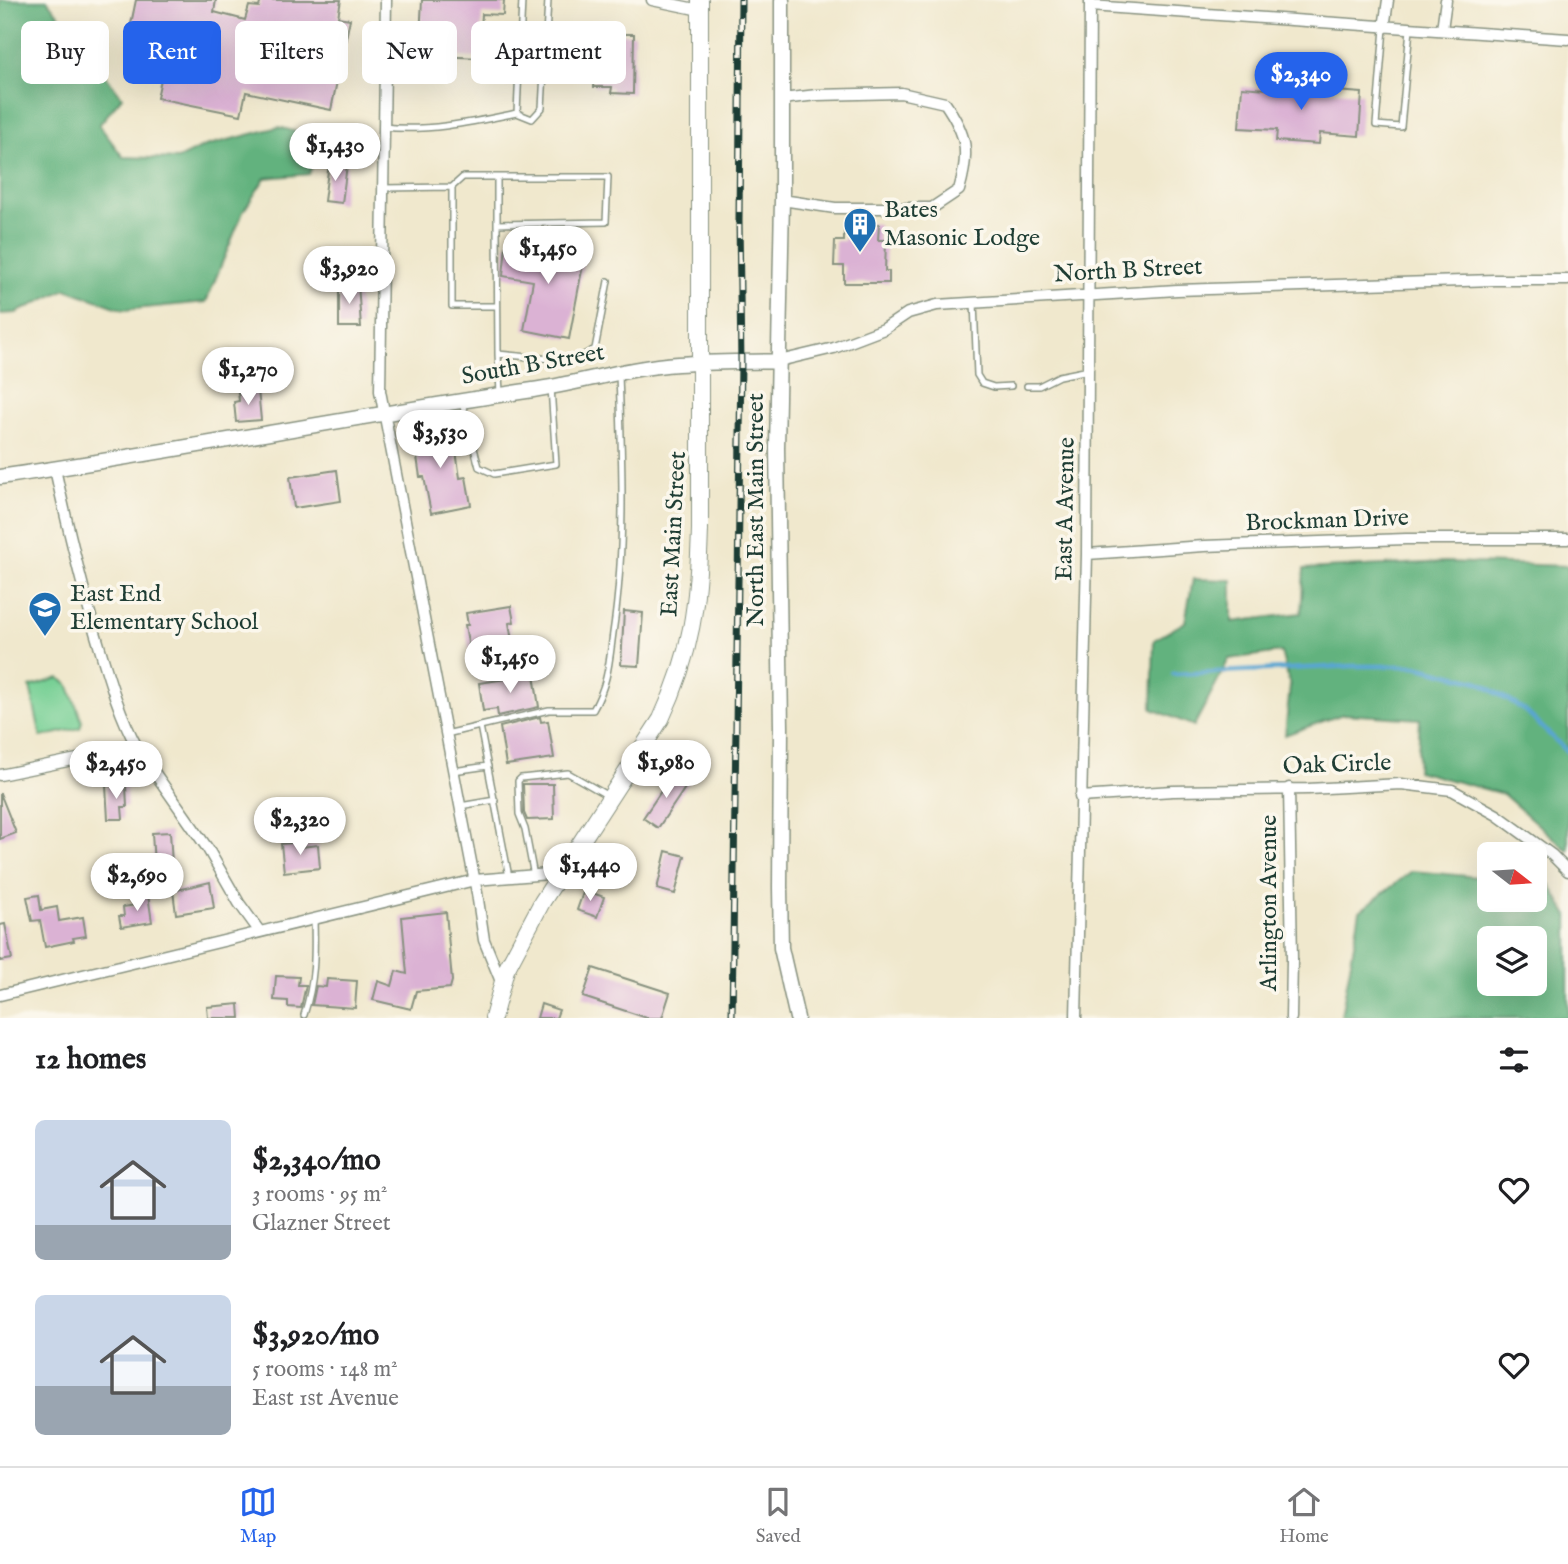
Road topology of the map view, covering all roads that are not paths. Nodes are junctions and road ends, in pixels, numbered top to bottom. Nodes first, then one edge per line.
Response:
1 (386, 0) edge
2 (522, 0) edge
3 (548, 0) edge
4 (652, 0) edge
5 (782, 0) edge
6 (1388, 0) edge
7 (1446, 0) edge
8 (1090, 3) edge
9 (700, 5) edge
10 (1384, 27) junction
11 (1410, 28) junction
12 (1442, 29) junction
13 (1568, 39) edge
14 (782, 99) junction
15 (517, 113) junction
16 (383, 127) junction
17 (497, 177) junction
18 (452, 187) junction
19 (383, 188) junction
20 (782, 200) junction
21 (497, 224) junction
22 (1568, 280) edge
23 (608, 281) dead end
24 (1090, 295) junction
25 (974, 302) junction
26 (497, 306) junction
27 (498, 354) junction
28 (779, 361) junction
29 (701, 364) junction
30 (1089, 369) junction
31 (619, 374) junction
32 (1010, 386) dead end
33 (1027, 386) dead end
34 (551, 387) junction
35 (500, 395) junction
36 (461, 401) junction
37 (384, 413) junction
38 (55, 469) junction
39 (0, 477) edge
40 (1568, 539) edge
41 (1087, 554) junction
42 (480, 726) junction
43 (446, 734) junction
44 (138, 749) junction
45 (488, 766) junction
46 (453, 771) junction
47 (0, 775) edge
48 (1289, 788) junction
49 (611, 797) junction
50 (1080, 797) junction
51 (495, 800) junction
52 (460, 806) junction
53 (1568, 871) edge
54 (561, 873) junction
55 (534, 876) junction
56 (509, 877) junction
57 (475, 880) junction
58 (314, 919) junction
59 (260, 932) junction
60 (502, 984) junction
61 (0, 995) edge
62 (304, 1015) dead end
63 (493, 1018) edge
64 (797, 1018) edge
65 (1076, 1018) edge
66 (1291, 1018) edge

1 - 16 street
2 - 15 lane
3 - 15 lane
4 - 9 street
5 - 14 street, North East Main Street
6 - 10 street
7 - 12 street
8 - 10 street
8 - 24 street, East A Avenue
9 - 29 main road, East Main Street
10 - 11 street
10 - 11 lane
11 - 12 street
12 - 13 street
14 - 20 street, North East Main Street
14 - 20 street
15 - 16 lane
16 - 19 street
17 - 18 lane
17 - 21 lane
17 - 21 lane
18 - 19 lane
18 - 26 lane
19 - 37 street
20 - 28 street, North East Main Street
21 - 26 lane
22 - 24 street, North B Street
23 - 27 lane
24 - 25 street, North B Street
24 - 30 street, East A Avenue
25 - 28 street, North B Street
25 - 32 lane
26 - 27 lane
27 - 35 lane
28 - 29 street, North B Street
28 - 64 street, North East Main Street
29 - 31 street, South B Street
29 - 49 main road, East Main Street
30 - 33 lane
30 - 41 street, East A Avenue
31 - 34 street, South B Street
31 - 42 lane
34 - 35 street, South B Street
34 - 36 lane
35 - 36 street, South B Street
36 - 37 street, South B Street
37 - 38 street, South B Street
37 - 43 street
38 - 39 street, South B Street
38 - 44 street
40 - 41 street, Brockman Drive
41 - 50 street, East A Avenue
42 - 43 lane
42 - 45 lane
43 - 46 street
44 - 47 street
44 - 59 street
45 - 46 lane
45 - 51 lane
46 - 52 street
48 - 50 street, Oak Circle
48 - 53 street, Oak Circle
48 - 66 street, Arlington Avenue
49 - 54 main road, East Main Street
49 - 55 lane
50 - 65 street, East A Avenue
51 - 52 lane
51 - 56 lane
52 - 57 street
54 - 55 street
54 - 60 main road, East Main Street
55 - 56 street
56 - 57 street
57 - 58 street
57 - 60 street
58 - 59 street
58 - 62 lane
59 - 61 street
60 - 63 main road, East Main Street

